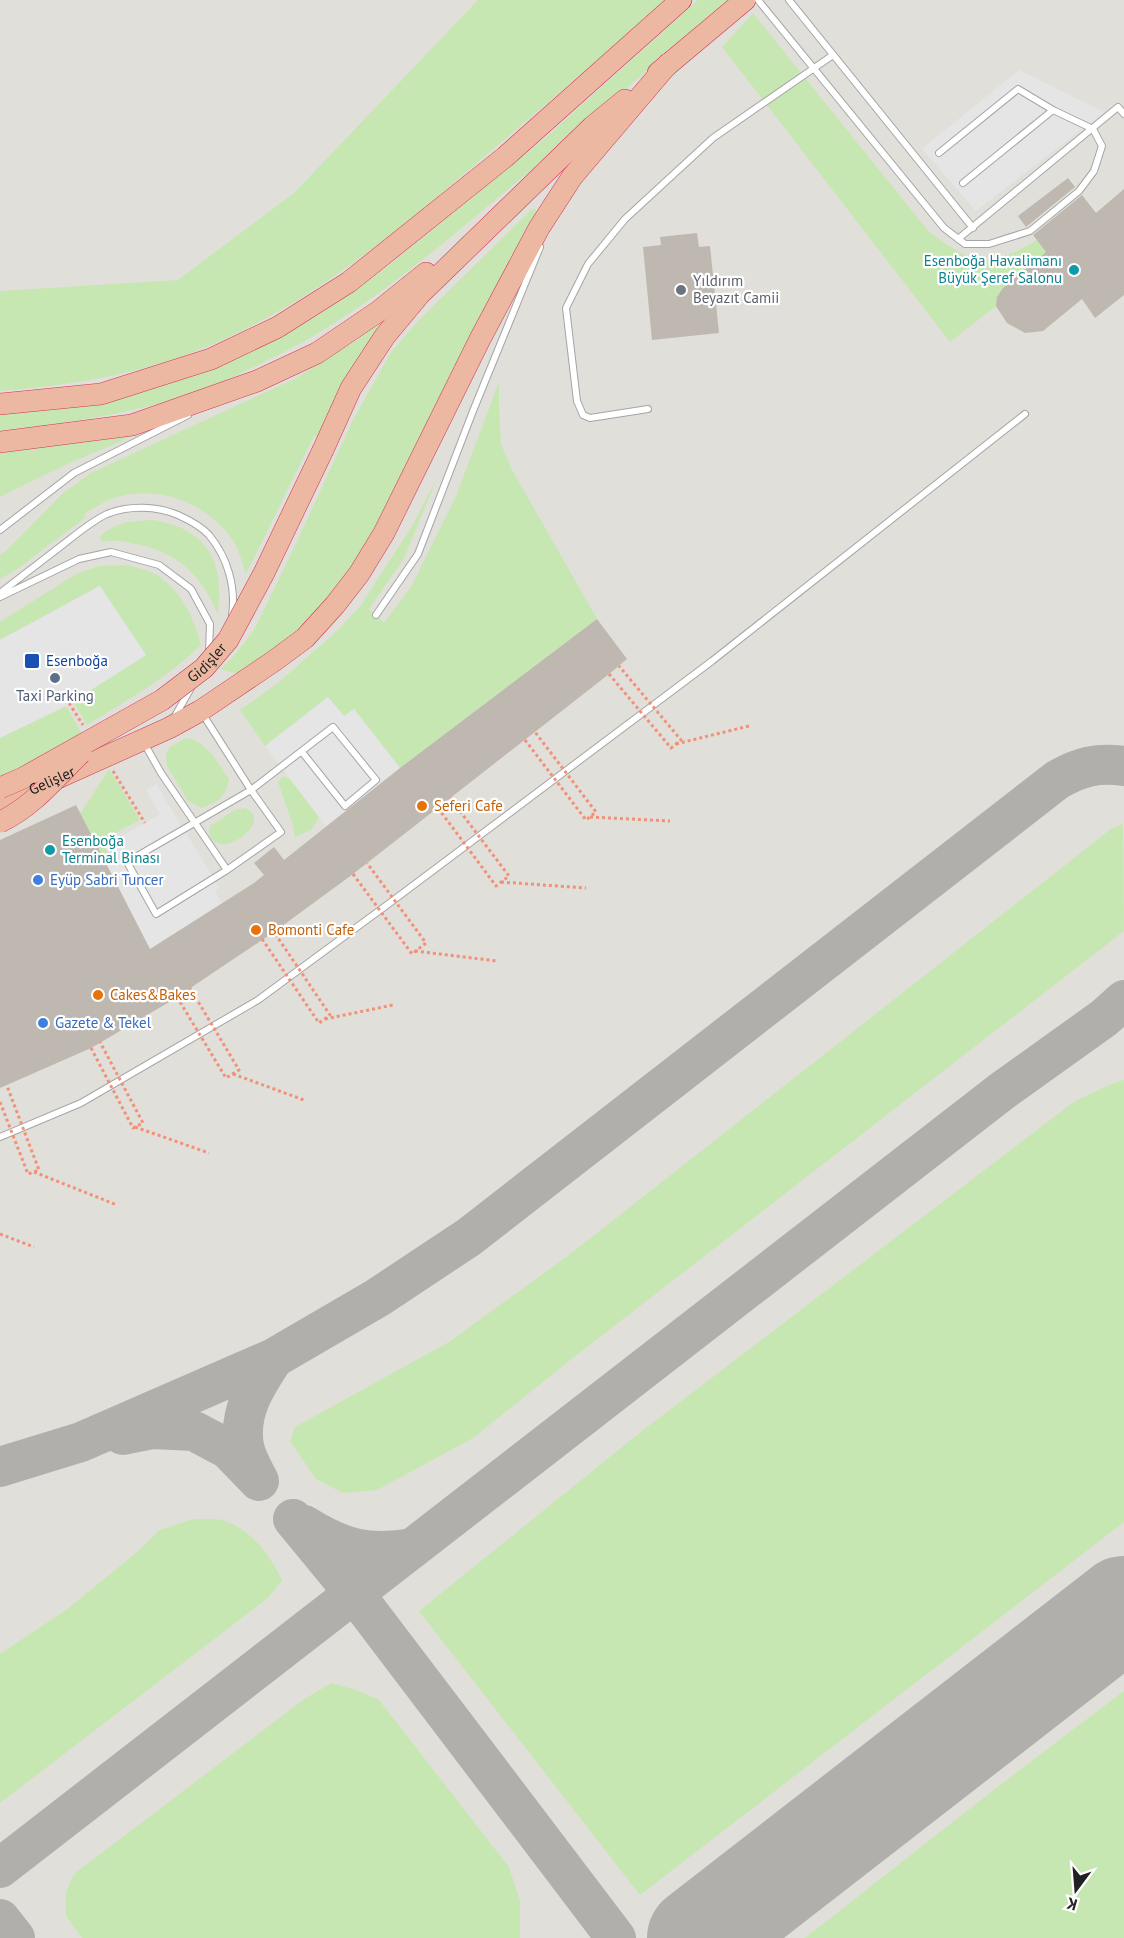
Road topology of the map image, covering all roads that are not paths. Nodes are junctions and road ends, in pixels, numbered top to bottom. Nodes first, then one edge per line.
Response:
1 (681, 0) edge
2 (745, 0) edge
3 (758, 0) edge
4 (789, 0) edge
5 (833, 55) junction
6 (668, 64) junction
7 (813, 68) junction
8 (1124, 102) edge
9 (1118, 107) junction
10 (1053, 110) junction
11 (1124, 114) edge
12 (1093, 129) junction
13 (939, 153) dead end
14 (572, 177) junction
15 (963, 183) dead end
16 (517, 199) junction
17 (973, 228) junction
18 (549, 229) dead end
19 (544, 239) dead end
20 (958, 239) junction
21 (257, 381) junction
22 (0, 405) edge
23 (648, 409) dead end
24 (1025, 414) dead end
25 (0, 442) edge
26 (0, 530) edge
27 (0, 595) edge
28 (376, 615) dead end
29 (228, 640) junction
30 (200, 711) junction
31 (120, 723) junction
32 (168, 728) junction
33 (142, 740) junction
34 (302, 752) junction
35 (0, 788) edge
36 (251, 790) junction
37 (0, 804) edge
38 (0, 822) edge
39 (194, 824) junction
40 (227, 870) junction
41 (0, 1137) edge

1 - 22 highway
2 - 6 highway
3 - 7 lane
4 - 5 lane
5 - 7 lane
5 - 17 lane
6 - 14 highway, Gelişler
6 - 16 highway
7 - 20 lane
7 - 23 lane
8 - 9 lane
9 - 11 lane
9 - 12 lane
10 - 12 lane
10 - 13 lane
10 - 15 lane
12 - 17 lane
12 - 20 lane
14 - 18 lane
14 - 30 highway, Gelişler
16 - 21 highway
16 - 29 highway, Gidişler, bridge
17 - 20 lane
19 - 28 lane
21 - 25 highway
21 - 26 lane
24 - 41 lane
27 - 29 lane
27 - 32 lane
29 - 31 highway, Gidişler, bridge
30 - 32 highway, Gelişler
30 - 36 lane
31 - 35 highway, Gidişler, bridge
31 - 38 highway, bridge
32 - 33 highway, Gelişler
33 - 37 highway, Gelişler
33 - 39 lane
34 - 34 lane
34 - 36 lane
36 - 39 lane
36 - 40 lane
39 - 40 lane
39 - 40 lane

